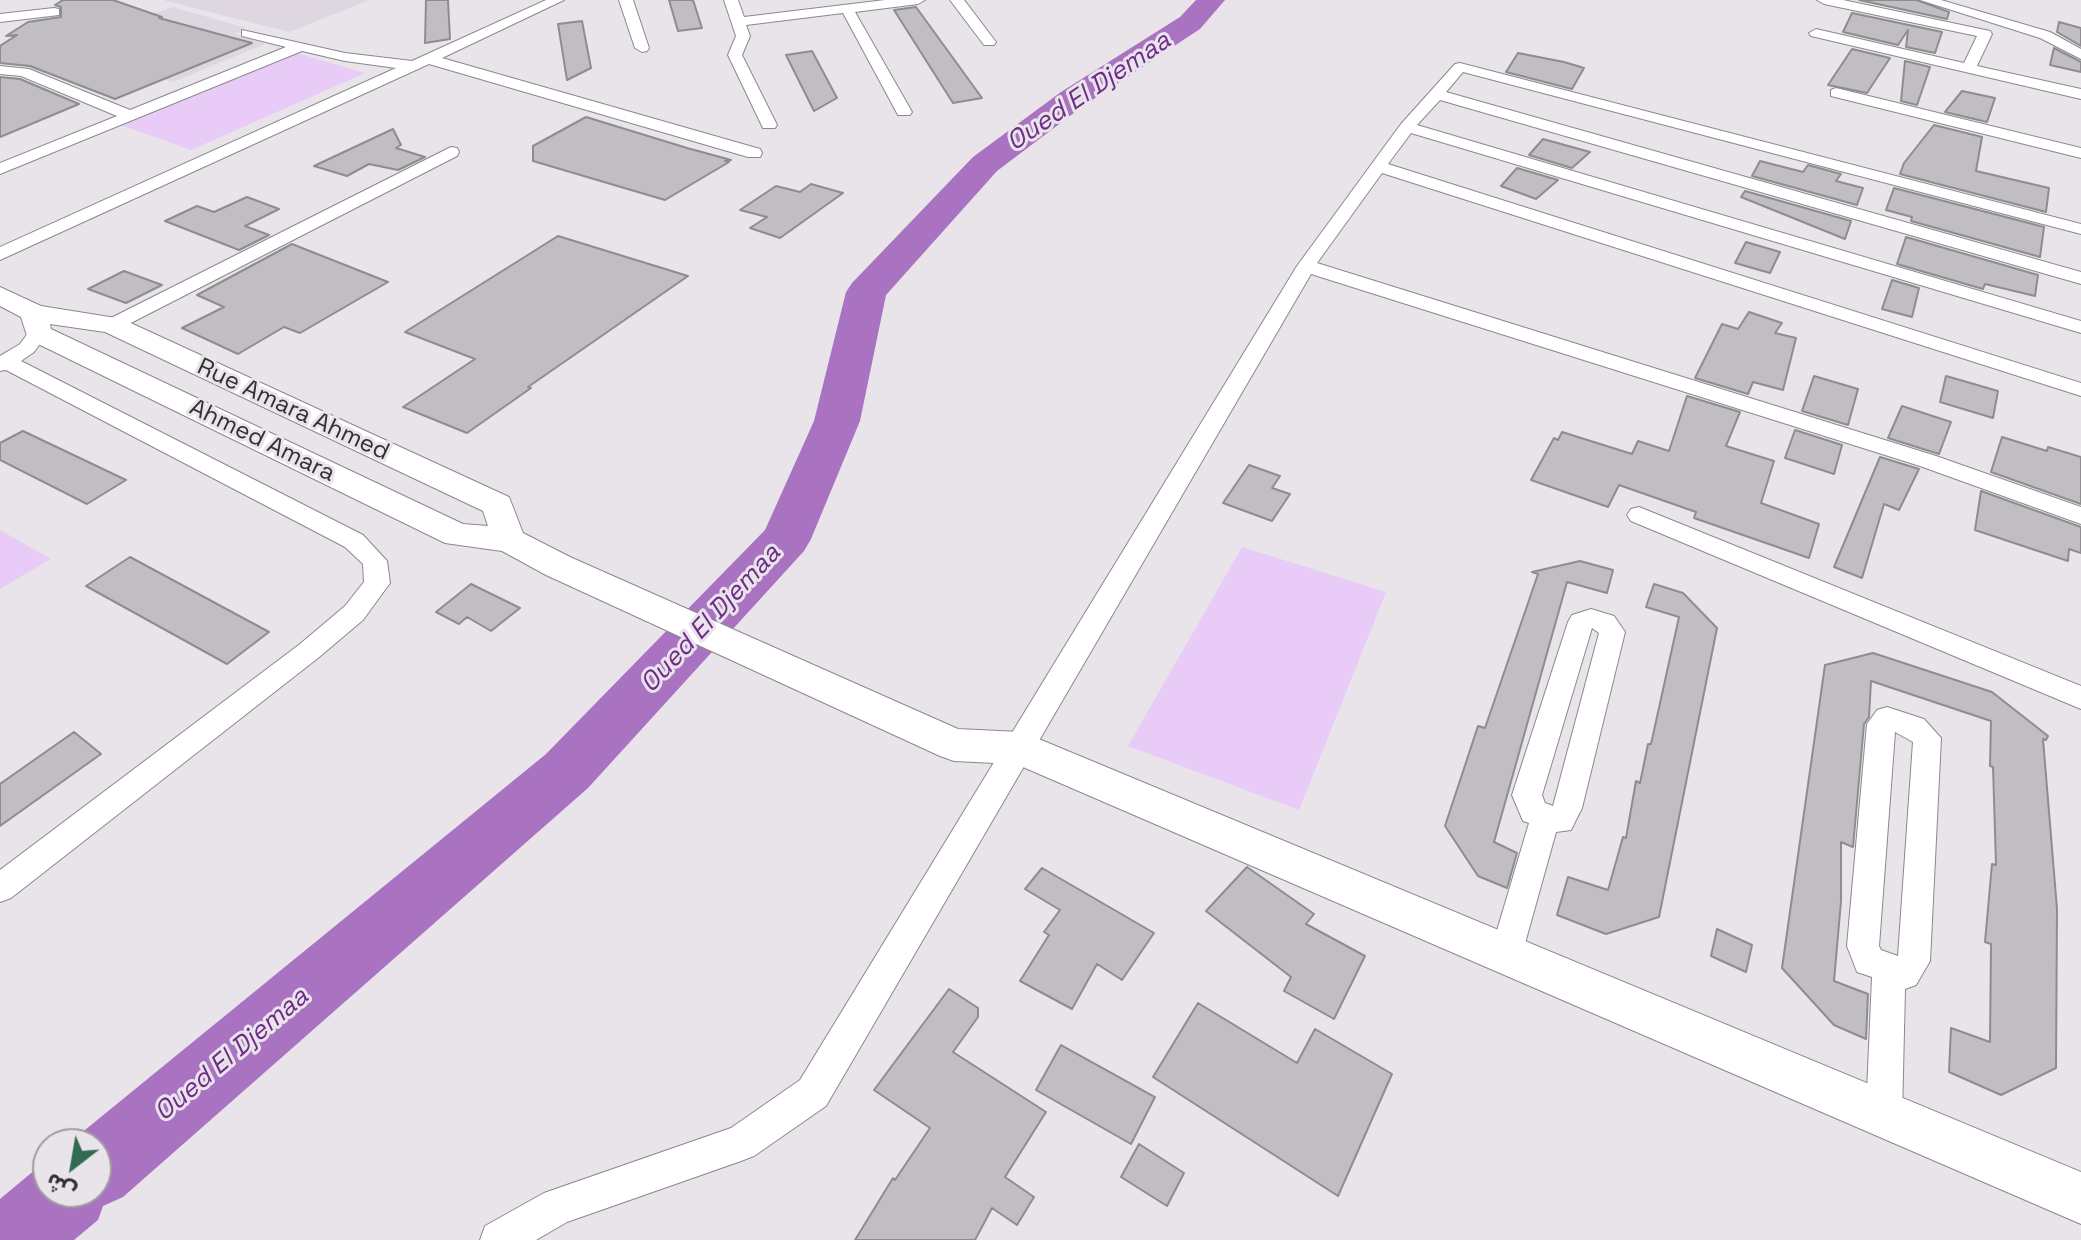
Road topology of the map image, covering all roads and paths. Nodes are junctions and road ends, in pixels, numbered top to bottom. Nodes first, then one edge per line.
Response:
1 (557, 0) edge
2 (626, 0) edge
3 (731, 0) edge
4 (918, 0) edge
5 (957, 0) edge
6 (1824, 0) edge
7 (1927, 0) edge
8 (847, 9) junction
9 (54, 12) dead end
10 (0, 18) edge
11 (739, 22) junction
12 (247, 33) dead end
13 (1816, 33) dead end
14 (989, 42) dead end
15 (299, 47) junction
16 (642, 48) dead end
17 (2081, 55) edge
18 (418, 62) junction
19 (1969, 68) junction
20 (0, 70) edge
21 (1836, 93) dead end
22 (1437, 94) junction
23 (2081, 94) edge
24 (904, 112) dead end
25 (131, 116) junction
26 (769, 125) dead end
27 (1407, 127) junction
28 (451, 152) dead end
29 (754, 153) dead end
30 (2081, 153) edge
31 (1377, 166) junction
32 (0, 169) edge
33 (2081, 229) edge
34 (0, 254) edge
35 (1306, 266) junction
36 (2081, 278) edge
37 (0, 295) edge
38 (36, 323) junction
39 (112, 325) junction
40 (2081, 327) edge
41 (4, 364) edge
42 (2081, 390) edge
43 (1639, 515) dead end
44 (2081, 516) edge
45 (509, 540) junction
46 (2081, 698) edge
47 (1020, 748) junction
48 (1546, 816) junction
49 (0, 888) edge
50 (1506, 954) junction
51 (1889, 968) junction
52 (1884, 1115) junction
53 (2081, 1198) edge
54 (499, 1240) edge

1 - 18 street
2 - 16 street
3 - 11 street
4 - 8 street
5 - 14 street
6 - 19 street
7 - 17 street
8 - 11 street
8 - 24 street
9 - 10 street
11 - 26 street
12 - 15 street
13 - 19 street
15 - 18 street
15 - 25 street
18 - 29 street
18 - 34 street
19 - 23 street
20 - 25 street
21 - 30 street
22 - 27 street
22 - 33 street
22 - 36 street
25 - 32 street
27 - 31 street
27 - 40 street
28 - 39 street
31 - 35 street
31 - 42 street
35 - 44 street
35 - 47 street
37 - 38 street, Rue Amara Ahmed
38 - 39 street, Rue Amara Ahmed
38 - 41 street
38 - 45 street, Ahmed Amara
39 - 45 street, Rue Amara Ahmed
41 - 49 street
43 - 46 street
45 - 47 street
47 - 50 street
47 - 54 street
48 - 48 street
48 - 50 street
50 - 52 street
51 - 51 street
51 - 52 street
52 - 53 street

